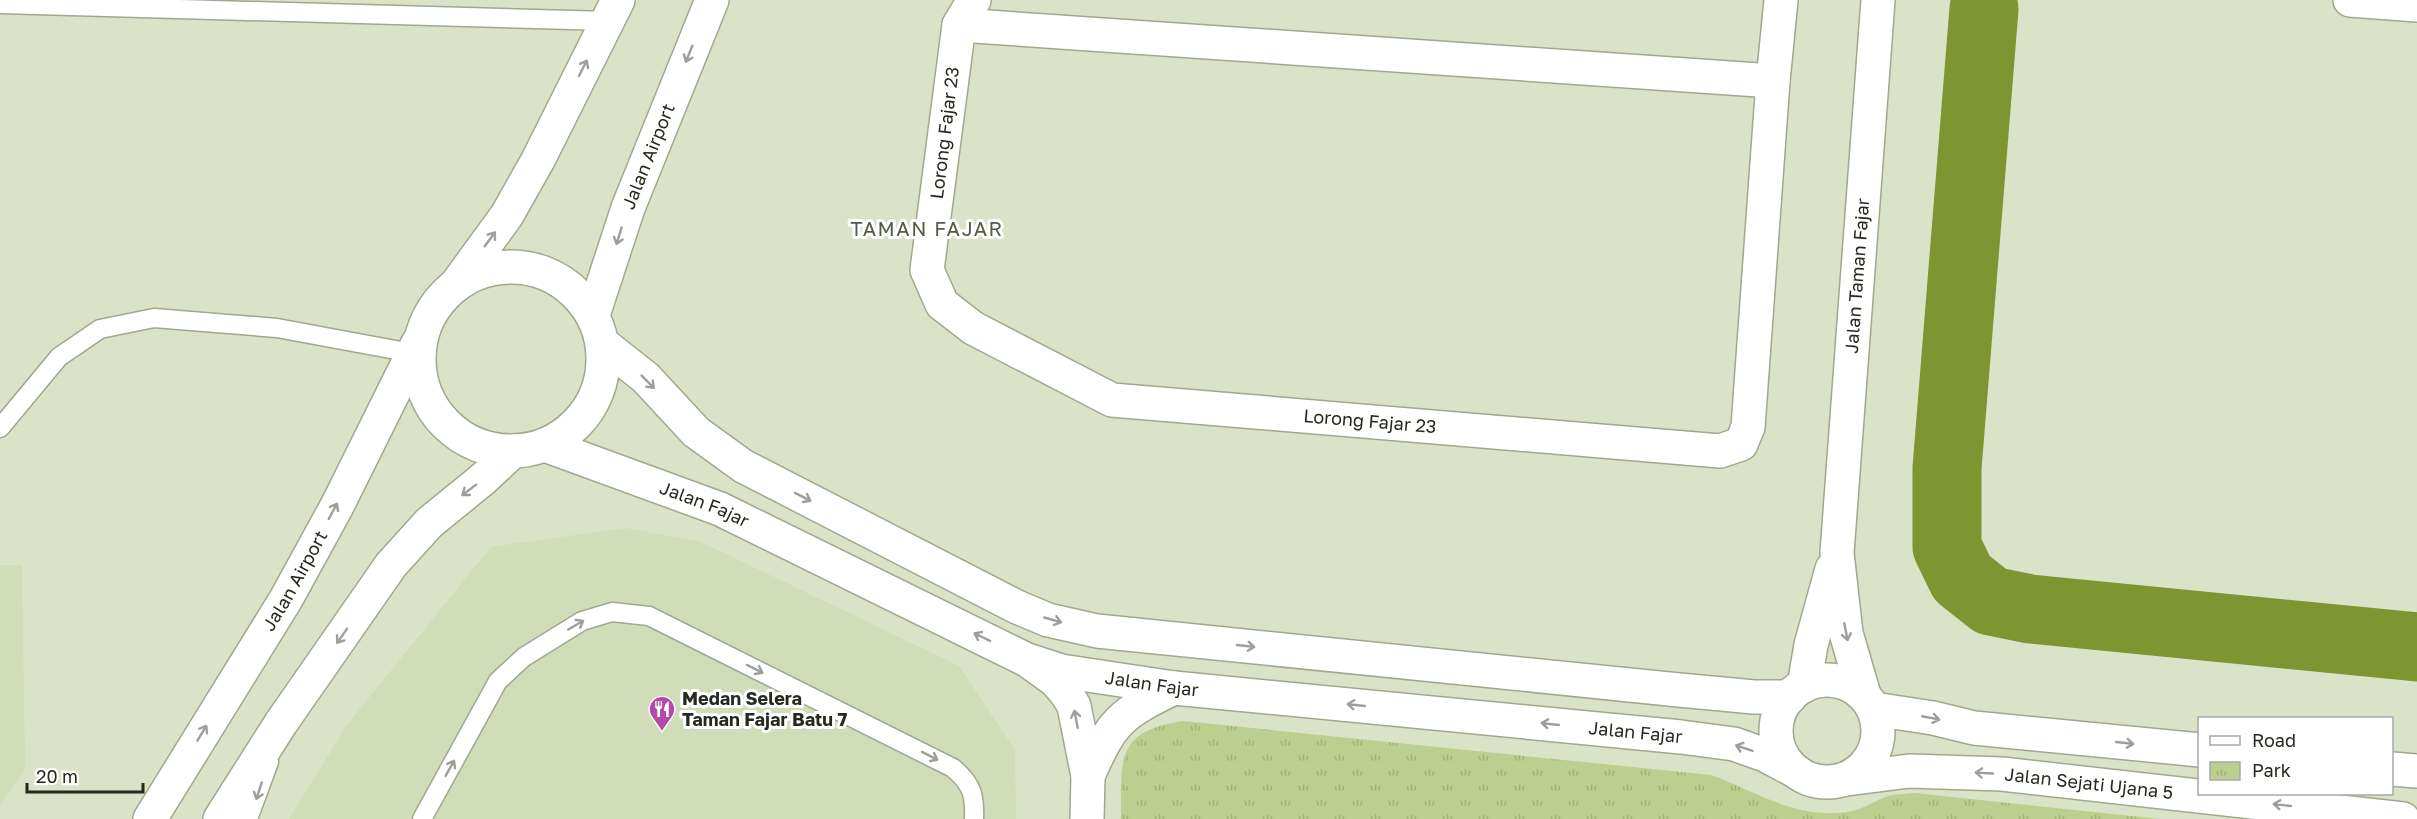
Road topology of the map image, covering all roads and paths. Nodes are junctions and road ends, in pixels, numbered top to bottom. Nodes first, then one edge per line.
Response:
1 (712, 0) edge
2 (1782, 0) edge
3 (1878, 0) edge
4 (2350, 0) edge
5 (0, 4) edge
6 (2417, 6) edge
7 (613, 11) edge
8 (967, 12) edge
9 (1773, 81) junction
10 (455, 286) junction
11 (598, 330) junction
12 (417, 344) junction
13 (0, 428) edge
14 (545, 445) junction
15 (513, 451) junction
16 (1837, 553) junction
17 (1027, 660) junction
18 (1174, 688) junction
19 (1797, 691) junction
20 (1869, 703) junction
21 (281, 723) junction
22 (2198, 750) edge
23 (2393, 769) edge
24 (2417, 771) edge
25 (1797, 772) junction
26 (1088, 776) junction
27 (1847, 779) junction
28 (150, 819) edge
29 (220, 819) edge
30 (248, 819) edge
31 (422, 819) edge
32 (974, 819) edge
33 (1087, 819) edge
34 (2403, 819) edge

1 -> 11 street, Jalan Airport
2 - 9 street
3 - 16 street, Jalan Taman Fajar
4 - 6 street
5 - 7 lane
10 -> 7 street
8 - 9 street
8 - 9 street, Lorong Fajar 23
10 - 11 street
10 - 12 street
11 - 14 street
11 -> 19 street
12 - 13 lane
12 - 15 street
28 -> 12 street, Jalan Airport
14 - 15 street
17 -> 14 street, Jalan Fajar
15 -> 21 street
16 - 19 street
16 -> 20 street
17 - 18 street, Jalan Fajar
26 -> 17 street
25 -> 18 street, Jalan Fajar
18 - 26 street
19 - 20 street
19 - 25 street
20 -> 22 street
20 - 27 street
21 - 29 street
21 -> 30 lane
23 - 24 street
25 - 27 street
26 - 33 street
34 -> 27 street, Jalan Sejati Ujana 5
31 -> 32 lane

